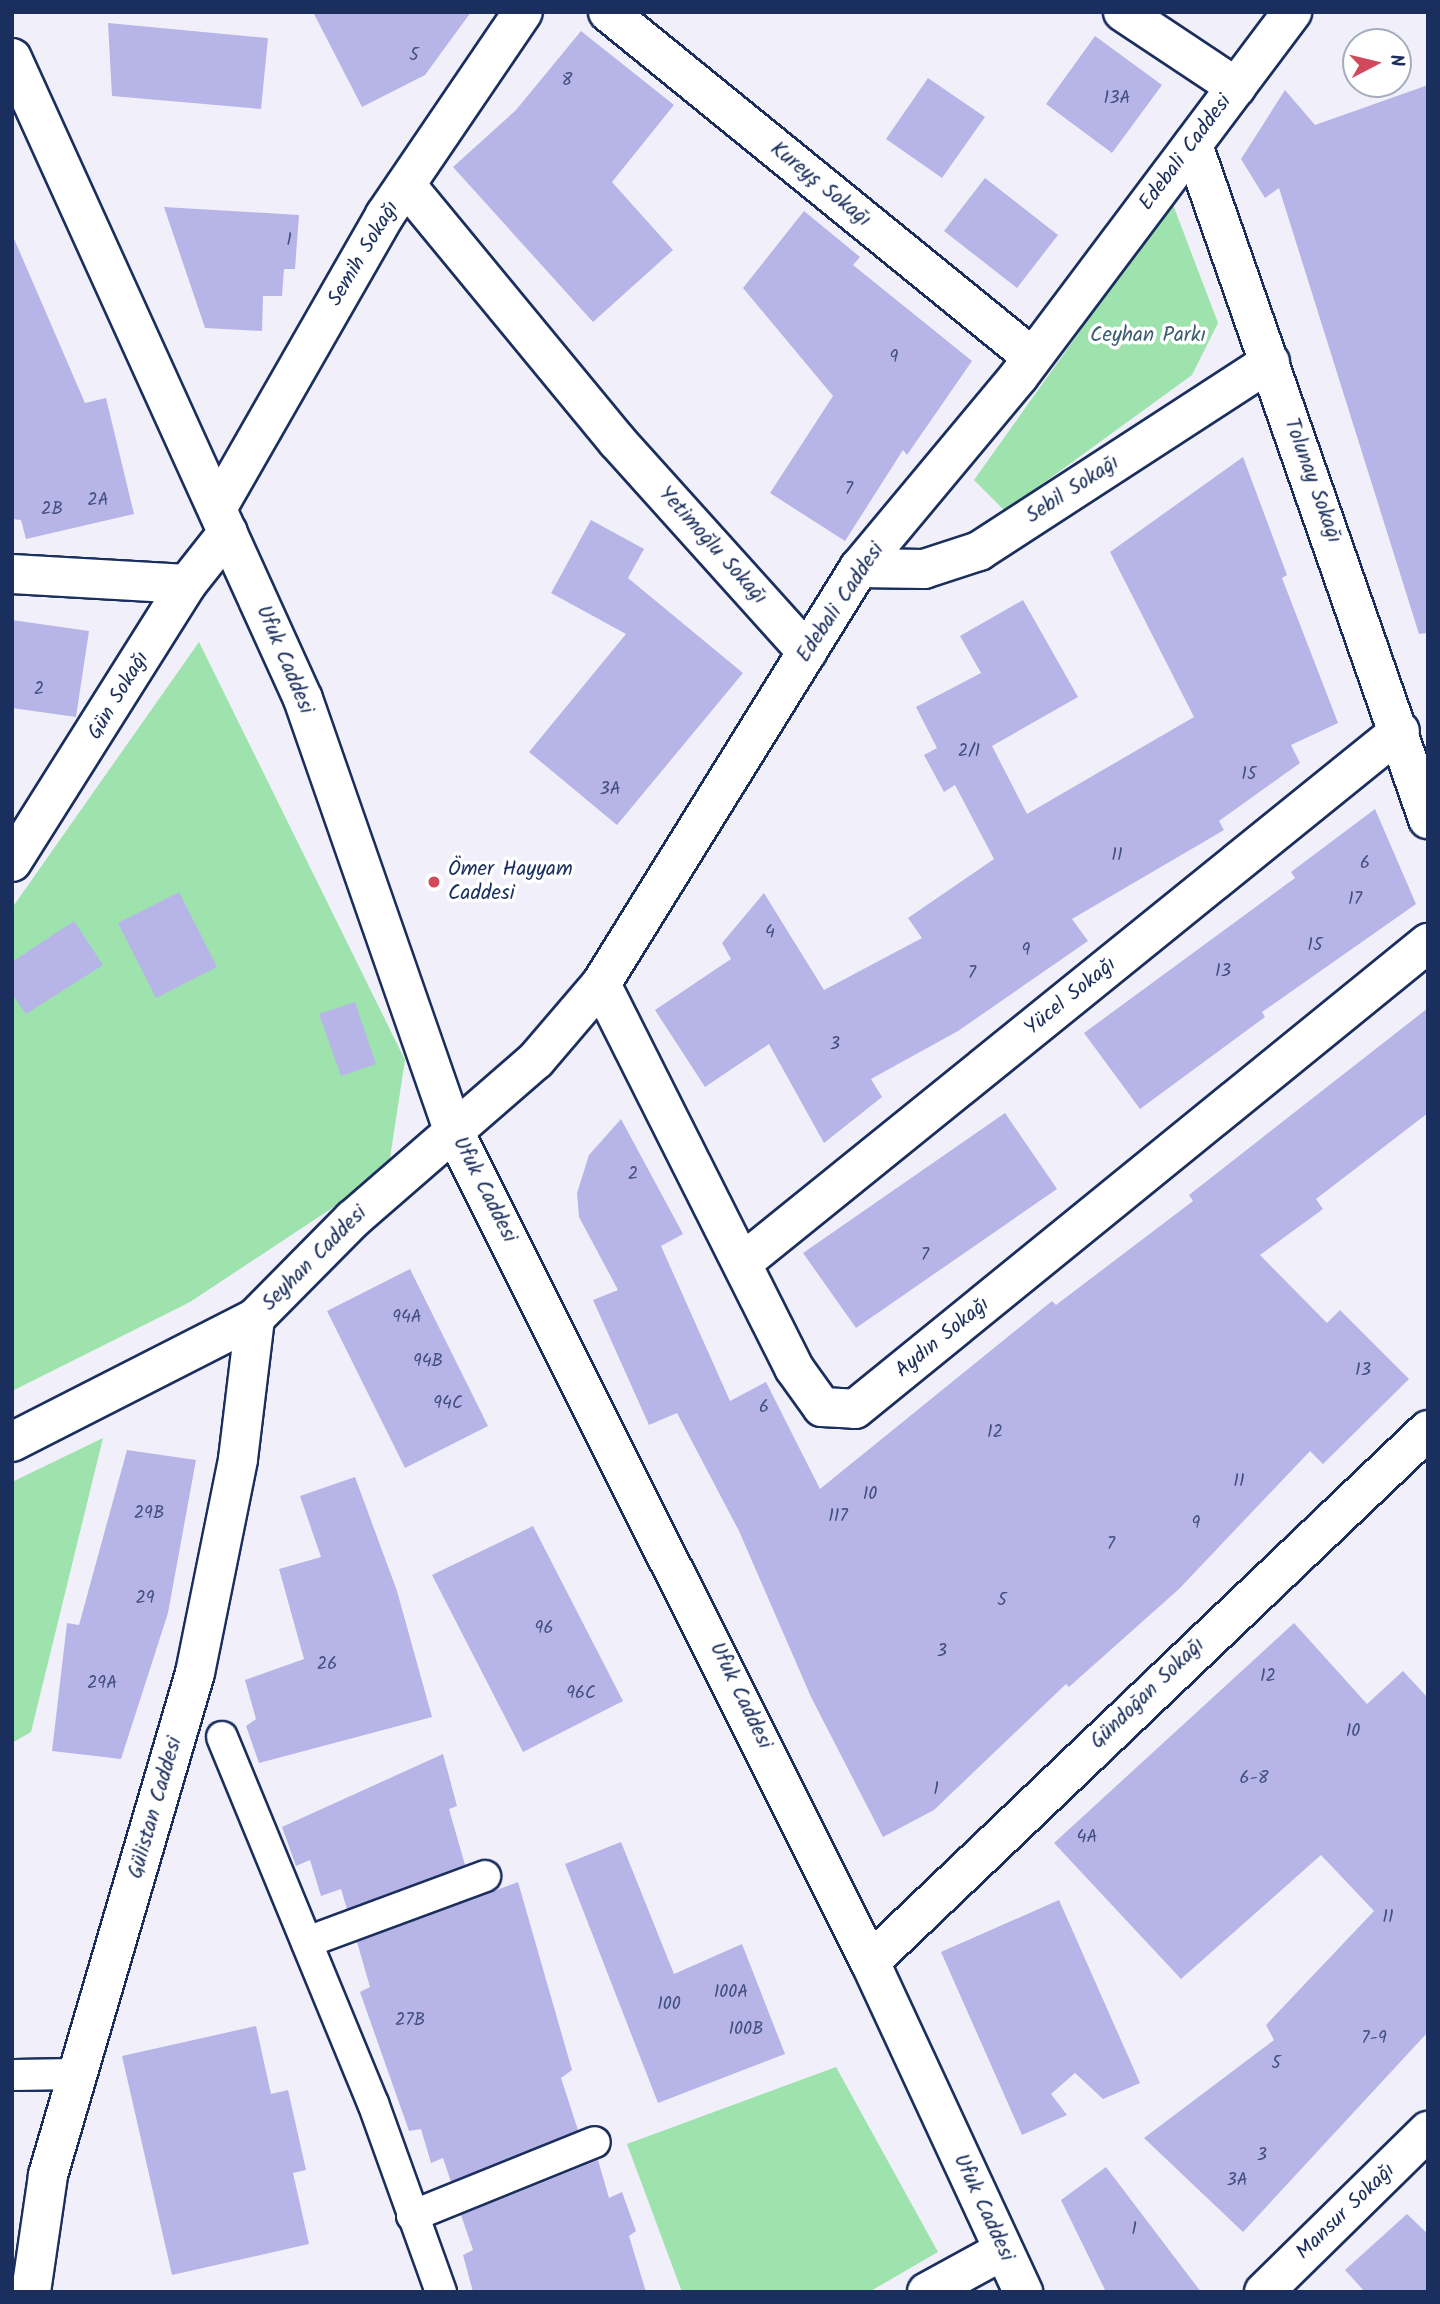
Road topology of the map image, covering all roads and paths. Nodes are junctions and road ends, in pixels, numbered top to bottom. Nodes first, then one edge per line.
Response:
1 (523, 12) edge
2 (608, 12) edge
3 (1123, 12) edge
4 (1292, 12) edge
5 (12, 58) edge
6 (1236, 87) junction
7 (1193, 145) junction
8 (406, 186) junction
9 (1032, 358) junction
10 (1270, 362) junction
11 (223, 518) junction
12 (859, 568) junction
13 (12, 574) edge
14 (187, 584) junction
15 (807, 652) junction
16 (1400, 731) junction
17 (1428, 819) edge
18 (12, 862) edge
19 (1428, 943) edge
20 (601, 984) junction
21 (454, 1132) junction
22 (742, 1263) junction
23 (256, 1318) junction
24 (1428, 1430) edge
25 (12, 1442) edge
26 (222, 1737) dead end
27 (485, 1876) dead end
28 (307, 1942) junction
29 (870, 1962) junction
30 (77, 2074) junction
31 (12, 2075) edge
32 (1428, 2131) edge
33 (595, 2142) dead end
34 (412, 2216) junction
35 (1002, 2251) junction
36 (31, 2292) edge
37 (441, 2292) edge
38 (927, 2292) edge
39 (1023, 2292) edge
40 (1264, 2292) edge

1 - 8 street, Semih Sokağı
2 - 9 street, Kureyş Sokağı
3 - 6 street
4 - 6 street, Edebali Caddesi
5 - 11 street, Ufuk Caddesi
6 - 7 street, Edebali Caddesi
7 - 9 street, Edebali Caddesi
7 - 10 street, Tolunay Sokağı
8 - 11 street, Semih Sokağı
8 - 15 street, Yetimoğlu Sokağı
9 - 12 street, Edebali Caddesi
10 - 12 street, Sebil Sokağı
10 - 16 street, Tolunay Sokağı
11 - 14 street, Gün Sokağı
11 - 21 street, Ufuk Caddesi
12 - 15 street, Edebali Caddesi
13 - 14 street
14 - 18 street, Gün Sokağı
15 - 20 street, Edebali Caddesi
16 - 17 street, Tolunay Sokağı
16 - 22 street, Yücel Sokağı
19 - 22 street, Aydın Sokağı
20 - 21 street, Edebali Caddesi
20 - 22 street, Aydın Sokağı
21 - 23 street, Seyhan Caddesi
21 - 29 street, Ufuk Caddesi
23 - 25 street, Seyhan Caddesi
23 - 30 street, Gülistan Caddesi
24 - 29 street, Gündoğan Sokağı
26 - 28 lane
27 - 28 lane
28 - 34 lane
29 - 35 street, Ufuk Caddesi
30 - 31 lane
30 - 36 street, Gülistan Caddesi
32 - 40 street, Mansur Sokağı
33 - 34 lane
34 - 37 lane
35 - 38 street
35 - 39 street, Ufuk Caddesi

